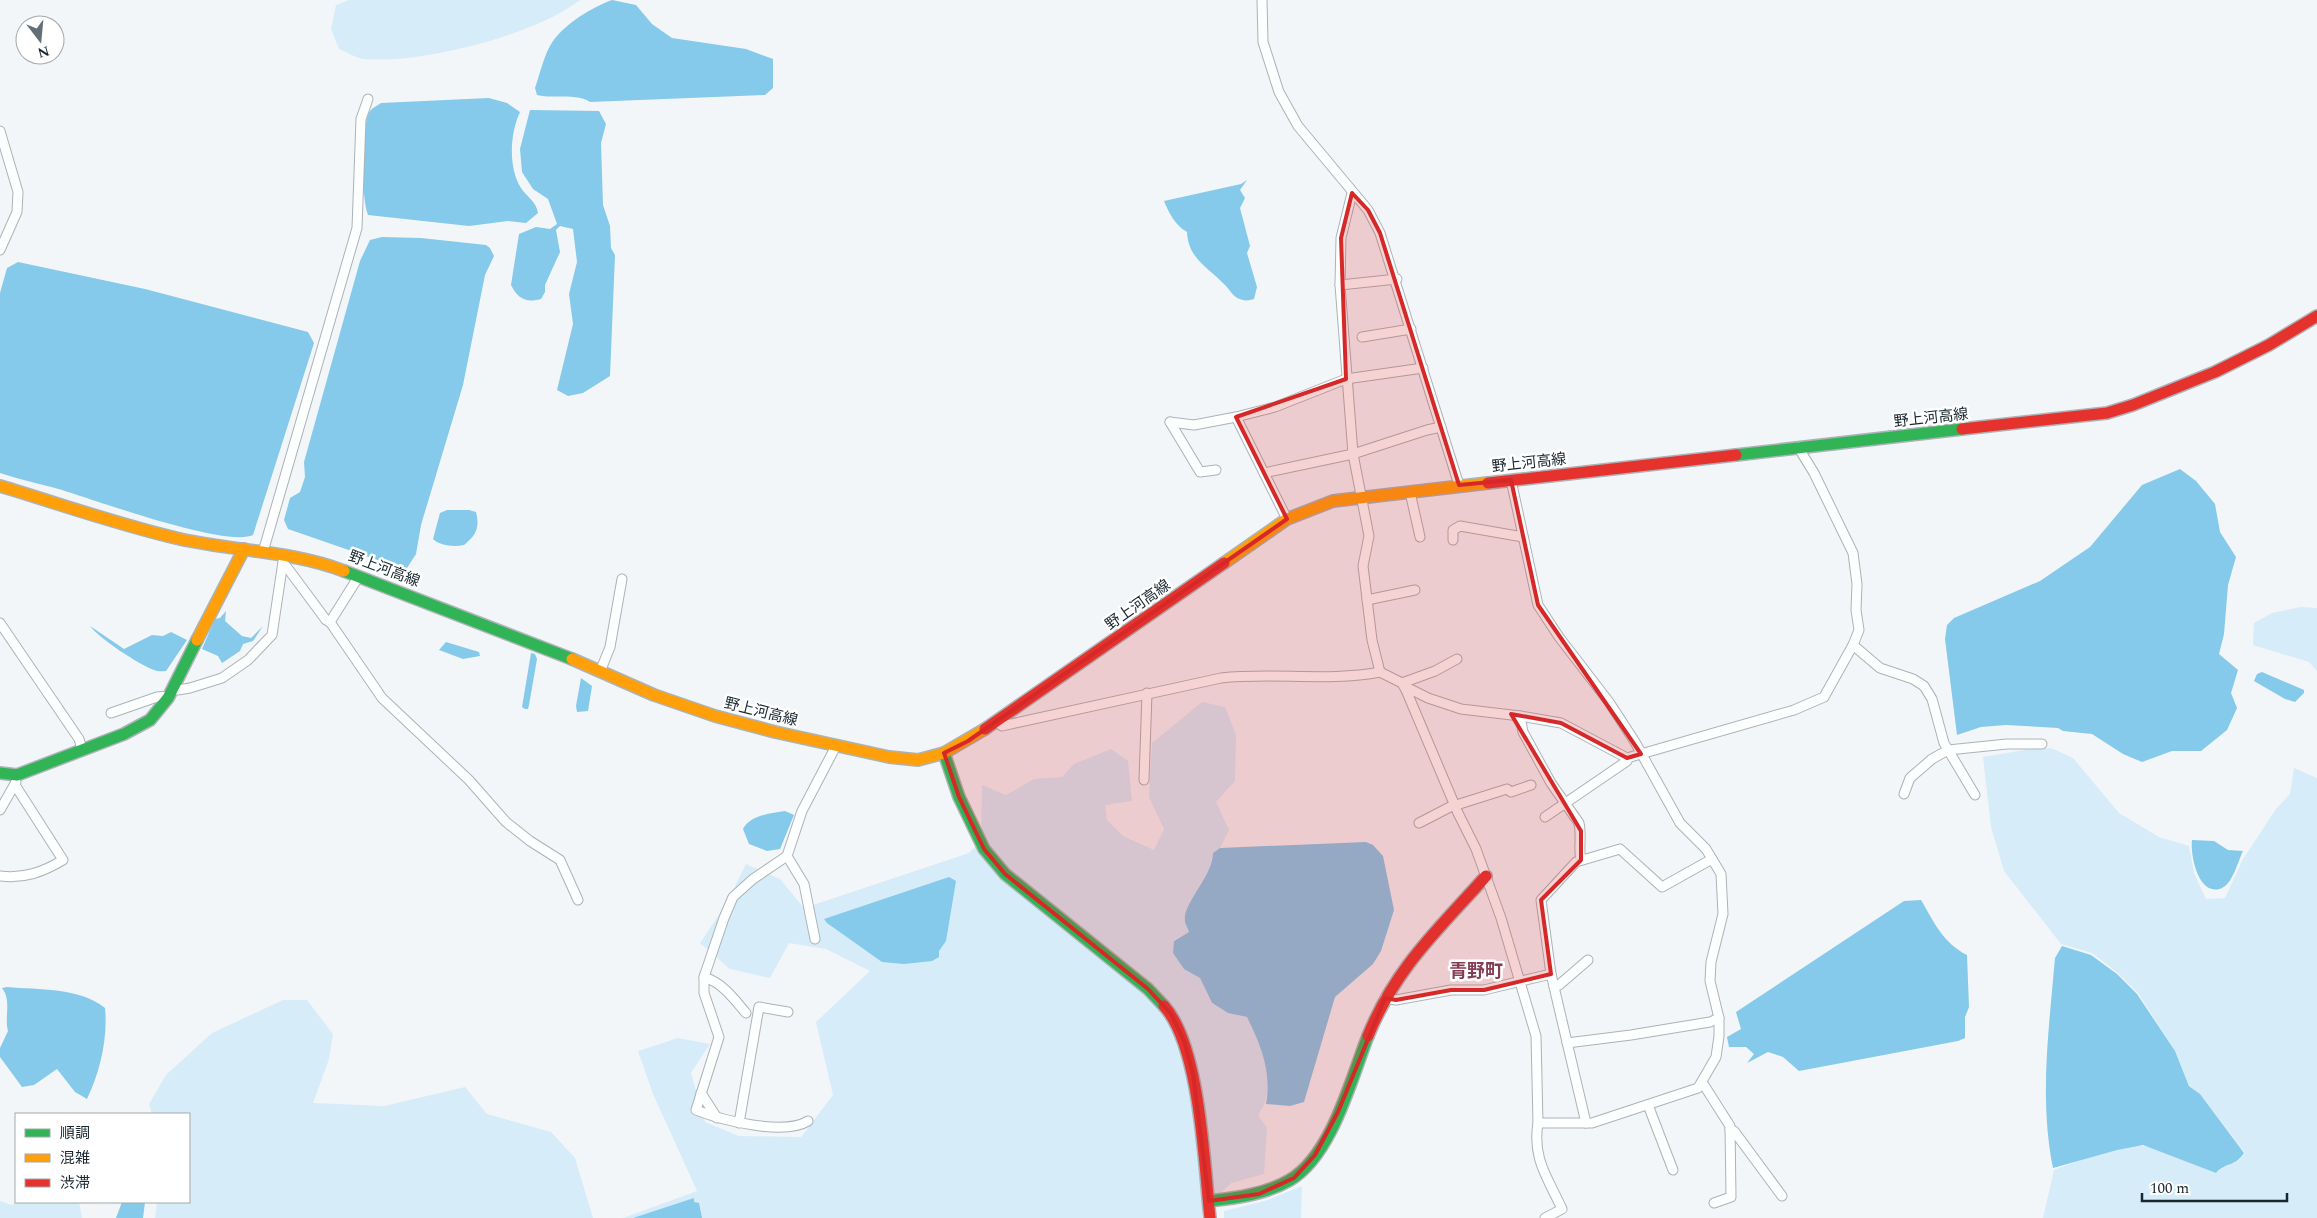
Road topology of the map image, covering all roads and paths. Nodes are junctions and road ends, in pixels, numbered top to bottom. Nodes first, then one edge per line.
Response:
1 (1262, 0) edge
2 (368, 99) dead end
3 (0, 131) edge
4 (1352, 193) junction
5 (0, 250) edge
6 (1396, 279) junction
7 (1340, 285) junction
8 (2316, 321) edge
9 (1411, 329) junction
10 (1362, 337) dead end
11 (1423, 368) junction
12 (1346, 379) junction
13 (1236, 417) junction
14 (1441, 427) junction
15 (1798, 447) junction
16 (1353, 454) junction
17 (1216, 470) dead end
18 (1264, 473) junction
19 (1511, 480) junction
20 (1459, 485) junction
21 (0, 486) edge
22 (1410, 492) junction
23 (1363, 497) junction
24 (1287, 519) junction
25 (1420, 537) dead end
26 (1523, 537) junction
27 (1453, 540) dead end
28 (244, 549) junction
29 (263, 552) junction
30 (283, 560) junction
31 (359, 576) junction
32 (622, 579) dead end
33 (1415, 590) dead end
34 (1367, 600) junction
35 (330, 622) junction
36 (0, 623) edge
37 (1853, 645) junction
38 (1457, 659) dead end
39 (600, 672) junction
40 (1380, 672) junction
41 (1404, 686) junction
42 (170, 692) junction
43 (1147, 693) junction
44 (111, 713) dead end
45 (1520, 716) junction
46 (996, 721) junction
47 (2042, 744) dead end
48 (836, 746) junction
49 (82, 749) junction
50 (1948, 750) junction
51 (944, 753) junction
52 (1641, 754) junction
53 (1626, 758) junction
54 (0, 773) edge
55 (16, 780) junction
56 (1144, 780) dead end
57 (1531, 785) dead end
58 (1904, 794) dead end
59 (1975, 795) dead end
60 (1567, 804) junction
61 (1454, 805) junction
62 (0, 810) edge
63 (1545, 817) dead end
64 (1420, 823) dead end
65 (787, 856) junction
66 (1712, 859) junction
67 (1581, 860) junction
68 (0, 876) edge
69 (1486, 876) junction
70 (578, 900) dead end
71 (815, 939) dead end
72 (1588, 960) dead end
73 (1551, 974) junction
74 (704, 977) junction
75 (1520, 982) junction
76 (1554, 986) junction
77 (1385, 998) junction
78 (788, 1012) dead end
79 (746, 1013) dead end
80 (1719, 1018) junction
81 (1567, 1043) junction
82 (1702, 1082) junction
83 (701, 1093) junction
84 (1648, 1105) junction
85 (717, 1118) junction
86 (808, 1121) dead end
87 (739, 1123) junction
88 (1538, 1123) junction
89 (1586, 1123) junction
90 (1730, 1130) junction
91 (1673, 1170) dead end
92 (1782, 1196) dead end
93 (1209, 1201) junction
94 (1714, 1203) dead end
95 (1210, 1218) edge
96 (1546, 1218) edge

1 - 4 street
2 - 29 street
3 - 5 street
4 - 6 street
4 - 7 street
6 - 7 street
6 - 9 street
7 - 12 street
8 - 15 main road, 野上河高線
9 - 10 street
9 - 11 street
11 - 12 street
11 - 14 street
12 - 13 street
12 - 16 street
13 - 17 street
13 - 18 street
14 - 16 street
14 - 20 street
15 - 19 main road, 野上河高線
15 - 37 street
16 - 18 street
16 - 23 street
18 - 24 street
19 - 20 main road, 野上河高線
19 - 26 street
20 - 22 main road, 野上河高線
21 - 28 main road, 野上河高線
22 - 23 main road, 野上河高線
22 - 25 street
23 - 24 main road, 野上河高線
23 - 34 street
24 - 46 main road, 野上河高線
26 - 27 street
26 - 52 street
28 - 29 main road, 野上河高線
28 - 42 main road
29 - 30 main road, 野上河高線
30 - 31 main road, 野上河高線
30 - 35 street
30 - 42 street
31 - 35 street
31 - 39 main road, 野上河高線
32 - 39 street
33 - 34 street
34 - 40 street
35 - 70 street
36 - 49 street
37 - 50 street
37 - 52 street
38 - 41 street
39 - 48 main road, 野上河高線
40 - 41 street
40 - 43 street
41 - 45 street
41 - 61 street
42 - 44 street
42 - 49 main road
43 - 46 street
43 - 56 street
45 - 53 street
45 - 60 street
46 - 51 main road, 野上河高線
47 - 50 street
48 - 51 main road, 野上河高線
48 - 65 street
49 - 55 main road
50 - 58 street
50 - 59 street
51 - 93 main road
52 - 53 street
52 - 66 street
53 - 60 street
54 - 55 main road
55 - 62 street
55 - 68 street
57 - 61 street
60 - 63 street
60 - 67 street
61 - 64 street
61 - 69 street
65 - 71 street
65 - 74 street
66 - 67 street
66 - 80 street
67 - 73 street
69 - 75 street
69 - 77 main road
72 - 76 street
73 - 75 street
73 - 76 street
74 - 79 street
74 - 83 street
75 - 77 street
75 - 88 street
76 - 81 street
77 - 93 main road
78 - 87 street
80 - 81 street
80 - 82 street
81 - 89 street
82 - 84 street
82 - 90 street
83 - 85 street
83 - 85 street
84 - 89 street
84 - 91 street
85 - 87 street
86 - 87 street
88 - 89 street
88 - 96 street
90 - 92 street
90 - 94 street
93 - 95 main road

